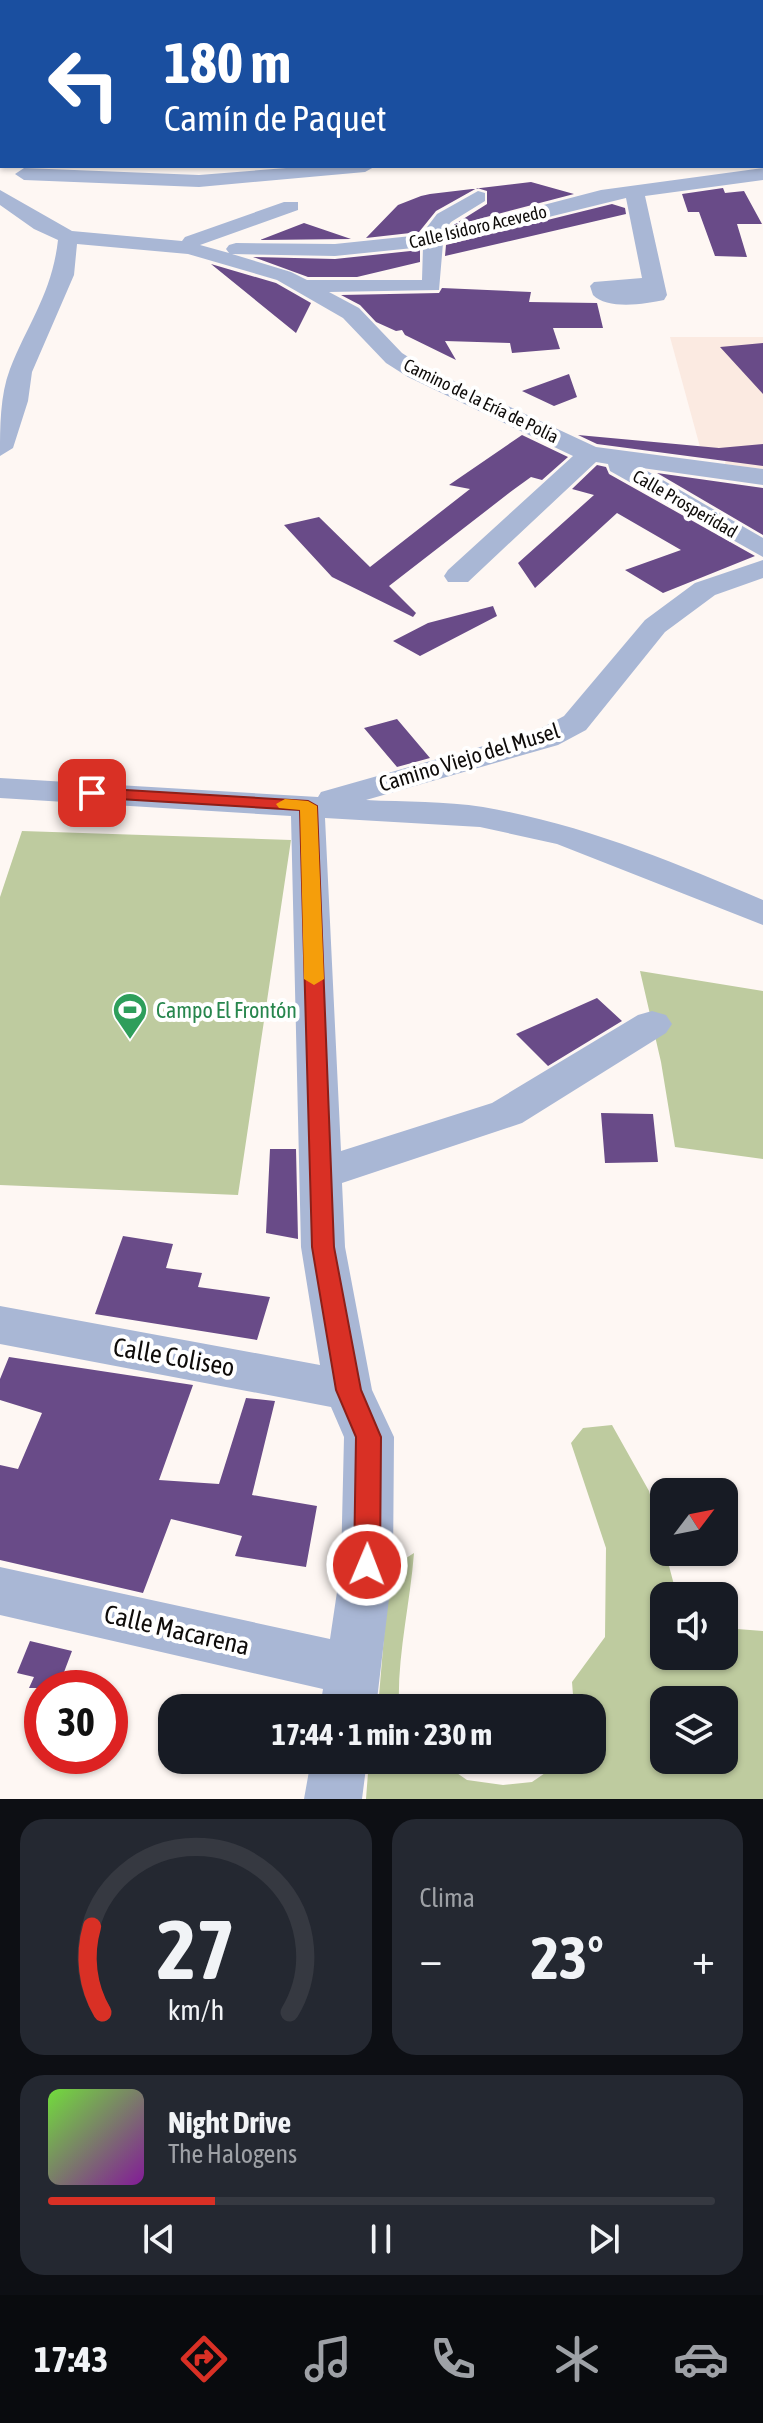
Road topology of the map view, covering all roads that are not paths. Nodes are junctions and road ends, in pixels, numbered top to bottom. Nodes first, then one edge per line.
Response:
1 (353, 168) edge
2 (653, 168) edge
3 (29, 170) edge
4 (757, 179) edge
5 (0, 185) edge
6 (675, 185) junction
7 (634, 190) junction
8 (0, 196) edge
9 (478, 197) dead end
10 (291, 206) dead end
11 (68, 237) junction
12 (433, 240) junction
13 (183, 248) junction
14 (652, 284) dead end
15 (305, 286) junction
16 (0, 448) edge
17 (599, 456) junction
18 (763, 477) edge
19 (763, 549) edge
20 (763, 568) edge
21 (458, 576) dead end
22 (0, 788) edge
23 (308, 806) junction
24 (763, 913) edge
25 (652, 1024) dead end
26 (320, 1174) junction
27 (0, 1325) edge
28 (348, 1390) junction
29 (0, 1591) edge
30 (351, 1689) edge
31 (337, 1774) edge
32 (333, 1799) edge

1 - 3 street
2 - 6 street
3 - 5 street
4 - 6 street, Calle Isidoro Acevedo
6 - 7 street, Calle Isidoro Acevedo
7 - 12 street, Calle Isidoro Acevedo
7 - 14 street
8 - 11 street, Camino de la Ería de Polía
9 - 12 street
10 - 13 street
11 - 13 street, Camino de la Ería de Polía
11 - 16 street
12 - 13 street, Calle Isidoro Acevedo
12 - 15 street
13 - 15 street, Camino de la Ería de Polía
15 - 17 street, Camino de la Ería de Polía
17 - 18 street, Camino de la Ería de Polía
17 - 19 street, Calle Prosperidad
17 - 21 street
20 - 23 street, Camino Viejo del Musel
22 - 23 street
23 - 24 street
23 - 26 street
25 - 26 street
26 - 28 street
27 - 28 street, Calle Coliseo
28 - 30 street
29 - 30 street, Calle Macarena
31 - 32 street

